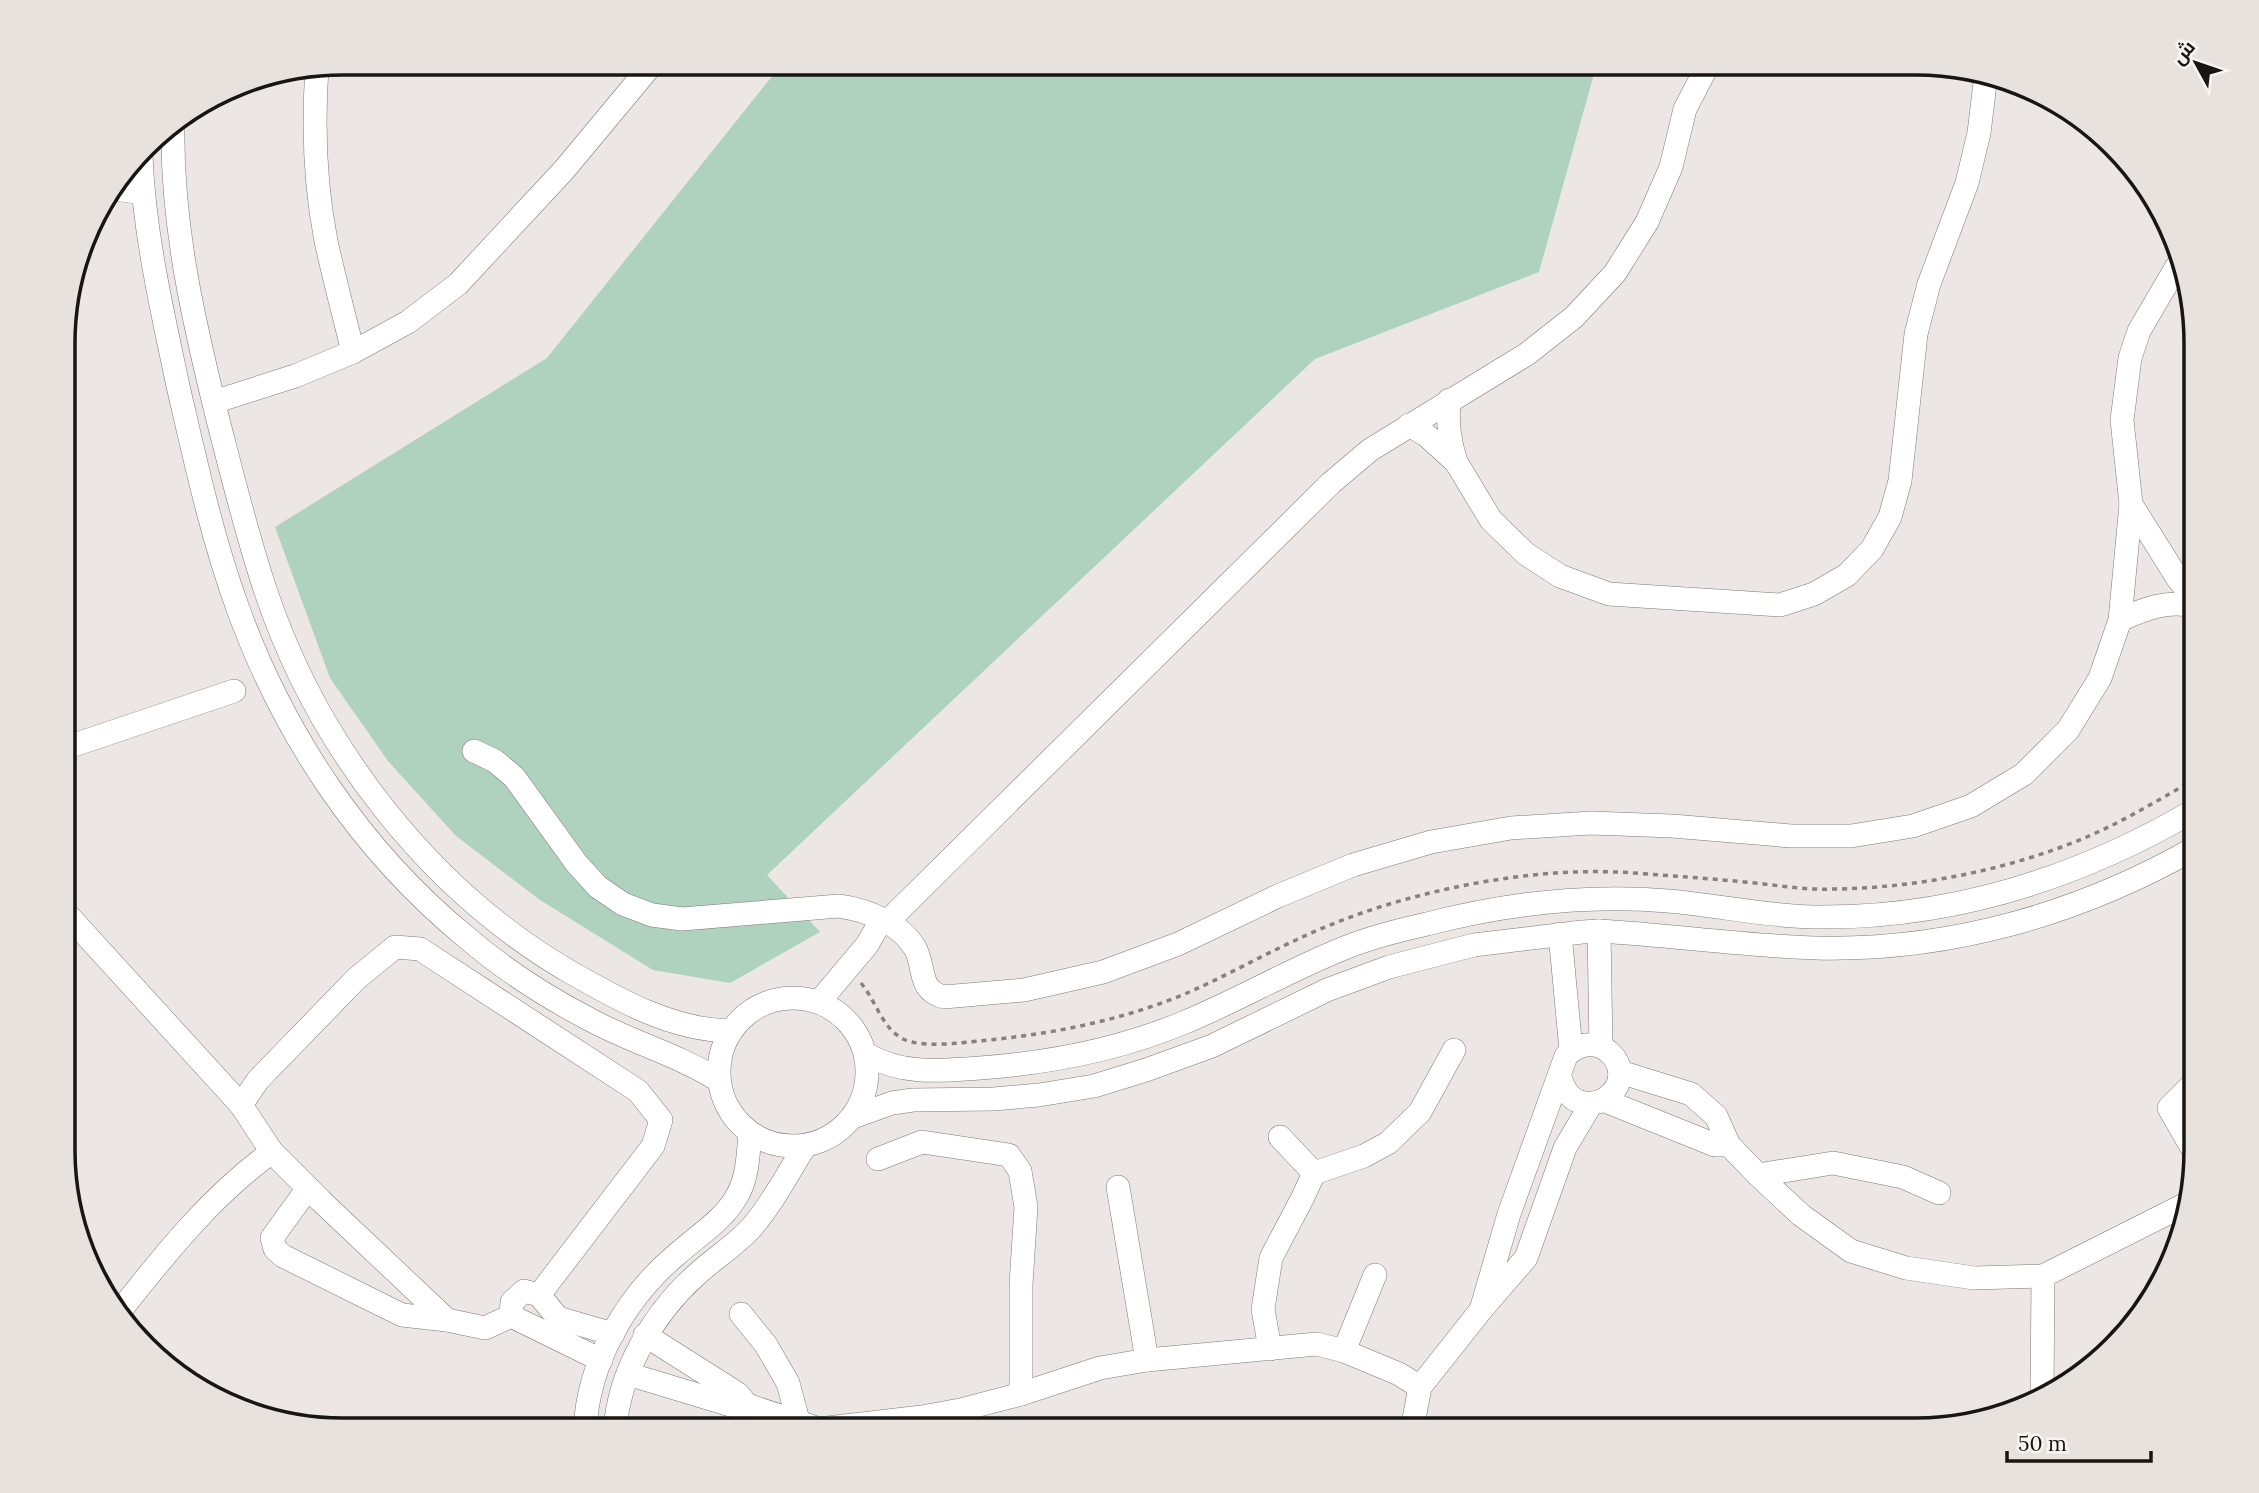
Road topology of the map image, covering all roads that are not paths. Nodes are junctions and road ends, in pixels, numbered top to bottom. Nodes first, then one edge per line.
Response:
1 (643, 75) edge
2 (1703, 75) edge
3 (316, 77) edge
4 (1985, 84) edge
5 (174, 136) edge
6 (141, 168) edge
7 (124, 191) edge
8 (142, 193) junction
9 (2174, 271) edge
10 (353, 352) junction
11 (1449, 400) junction
12 (214, 402) junction
13 (1409, 425) junction
14 (1456, 462) junction
15 (2131, 504) junction
16 (2184, 586) edge
17 (267, 595) junction
18 (2184, 604) edge
19 (237, 606) junction
20 (2120, 620) junction
21 (234, 691) dead end
22 (75, 745) edge
23 (474, 751) dead end
24 (2184, 816) edge
25 (2184, 854) edge
26 (1580, 901) junction
27 (75, 923) edge
28 (887, 923) junction
29 (1580, 932) junction
30 (827, 1006) junction
31 (730, 1031) junction
32 (1601, 1046) junction
33 (1454, 1050) dead end
34 (1572, 1050) junction
35 (866, 1054) junction
36 (1620, 1072) junction
37 (1560, 1077) junction
38 (718, 1080) junction
39 (2184, 1093) edge
40 (1597, 1102) junction
41 (241, 1105) junction
42 (853, 1117) junction
43 (2184, 1131) edge
44 (750, 1134) junction
45 (1280, 1137) dead end
46 (1729, 1145) junction
47 (805, 1146) junction
48 (272, 1152) junction
49 (878, 1159) dead end
50 (1314, 1172) junction
51 (1758, 1175) junction
52 (1118, 1187) dead end
53 (308, 1188) junction
54 (1939, 1193) dead end
55 (2178, 1208) edge
56 (1376, 1275) dead end
57 (2043, 1276) junction
58 (539, 1295) junction
59 (126, 1305) edge
60 (1480, 1310) junction
61 (741, 1314) dead end
62 (511, 1317) junction
63 (447, 1320) junction
64 (645, 1335) junction
65 (606, 1347) junction
66 (1270, 1349) junction
67 (1344, 1351) junction
68 (1147, 1360) junction
69 (631, 1366) junction
70 (2042, 1386) edge
71 (1420, 1387) junction
72 (1021, 1394) junction
73 (747, 1405) junction
74 (587, 1418) edge
75 (617, 1418) edge
76 (783, 1418) edge
77 (797, 1418) edge
78 (913, 1418) edge
79 (1414, 1418) edge

1 - 10 street
2 - 11 street
3 - 10 street
4 - 14 street
5 - 12 street
6 - 8 street
7 - 8 street
8 - 19 street
9 - 15 street
10 - 12 street
11 - 13 street
11 - 14 street
12 - 17 street
13 - 14 street
13 - 28 street
15 - 16 street
15 - 20 street
17 - 19 street
17 - 31 street
18 - 20 street
19 - 38 street
20 - 28 street
21 - 22 street
23 - 28 street
24 - 26 street
25 - 29 street
26 - 29 street
26 - 35 street
27 - 41 street
28 - 30 street
29 - 32 street
29 - 34 street
29 - 42 street
30 - 31 street
30 - 35 street
31 - 38 street
32 - 34 street
32 - 36 street
33 - 50 street
34 - 37 street
35 - 42 street
36 - 40 street
36 - 46 street
37 - 40 street
37 - 60 street
38 - 44 street
39 - 43 street
40 - 46 street
40 - 60 street
41 - 48 street
41 - 58 street
42 - 47 street
44 - 47 street
44 - 65 street
45 - 50 street
46 - 51 street
47 - 64 street
48 - 53 street
48 - 59 street
49 - 72 street
50 - 66 street
51 - 54 street
51 - 57 street
52 - 68 street
53 - 63 street
53 - 63 street
55 - 57 street
56 - 67 street
57 - 70 street
58 - 62 street
58 - 65 street
60 - 71 street
61 - 77 street
62 - 63 street
62 - 65 street
64 - 69 street
64 - 73 street
65 - 69 street
65 - 74 street
66 - 67 street
66 - 68 street
67 - 71 street
68 - 72 street
69 - 73 street
69 - 75 street
71 - 79 street
72 - 78 street
73 - 76 street

